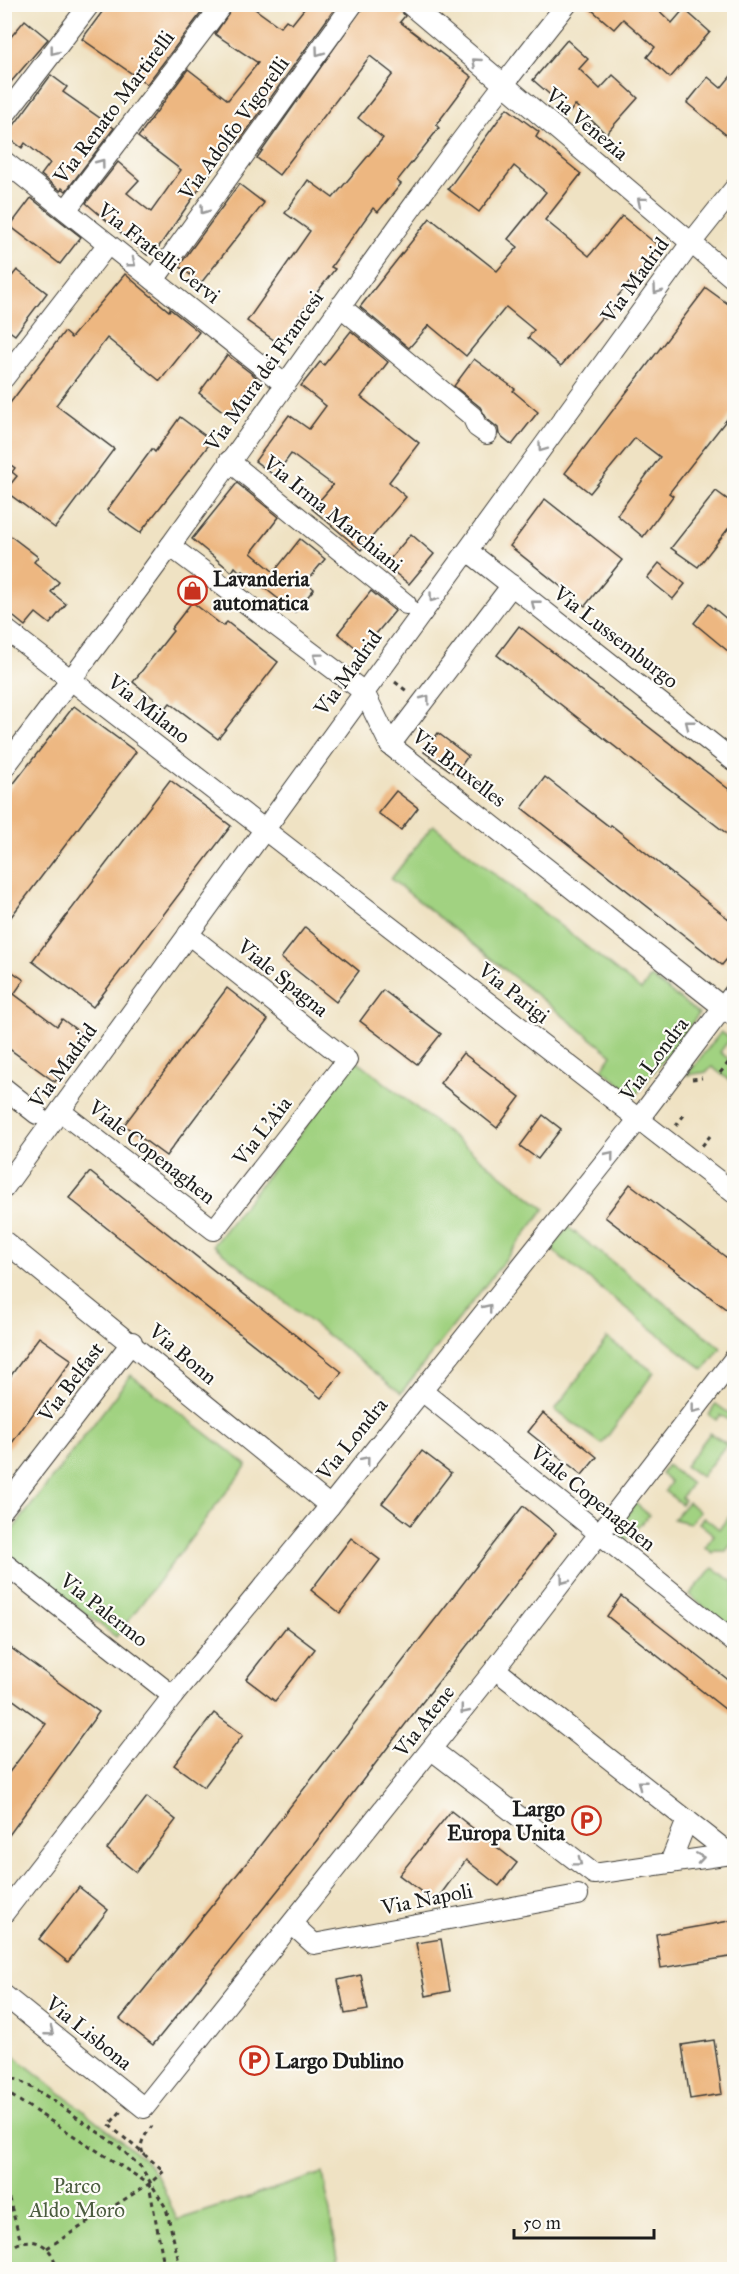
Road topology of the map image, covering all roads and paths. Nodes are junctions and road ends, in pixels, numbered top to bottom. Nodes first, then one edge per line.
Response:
1 (90, 4) edge
2 (223, 4) edge
3 (353, 4) edge
4 (409, 4) edge
5 (567, 4) edge
6 (502, 84) junction
7 (4, 116) edge
8 (4, 161) edge
9 (735, 189) edge
10 (66, 210) junction
11 (692, 243) junction
12 (108, 244) junction
13 (735, 279) edge
14 (154, 280) junction
15 (340, 306) junction
16 (4, 378) edge
17 (284, 383) junction
18 (487, 434) dead end
19 (229, 461) junction
20 (170, 546) junction
21 (468, 551) junction
22 (512, 585) junction
23 (406, 604) dead end
24 (4, 628) edge
25 (380, 670) junction
26 (71, 679) junction
27 (364, 692) junction
28 (422, 703) junction
29 (390, 745) junction
30 (735, 761) edge
31 (4, 768) edge
32 (265, 828) junction
33 (189, 934) junction
34 (731, 1006) edge
35 (733, 1057) dead end
36 (347, 1060) joint
37 (720, 1073) dead end
38 (4, 1088) edge
39 (60, 1111) junction
40 (37, 1114) dead end
41 (684, 1115) dead end
42 (638, 1120) junction
43 (674, 1129) dead end
44 (710, 1136) dead end
45 (700, 1149) dead end
46 (4, 1188) edge
47 (735, 1193) edge
48 (214, 1230) joint
49 (4, 1240) edge
50 (132, 1342) junction
51 (733, 1363) edge
52 (422, 1391) junction
53 (330, 1506) junction
54 (4, 1508) edge
55 (599, 1533) junction
56 (4, 1563) edge
57 (735, 1642) edge
58 (495, 1669) junction
59 (173, 1696) junction
60 (432, 1750) junction
61 (687, 1820) junction
62 (733, 1855) edge
63 (670, 1863) junction
64 (578, 1895) dead end
65 (4, 1913) edge
66 (292, 1924) junction
67 (9, 2002) edge
68 (4, 2077) edge
69 (4, 2091) edge
70 (151, 2113) junction
71 (110, 2125) dead end
72 (143, 2153) junction
73 (4, 2181) edge
74 (149, 2184) junction
75 (21, 2242) junction
76 (48, 2248) junction
77 (6, 2251) edge
78 (4, 2258) edge
79 (56, 2270) edge
80 (165, 2270) edge
81 (181, 2270) edge

1 -> 7 street
10 -> 2 street, Via Renato Martirelli
3 -> 14 street, Via Adolfo Vigorelli
6 -> 4 street, Via Venezia
5 - 6 street, Via Mura dei Francesi
11 -> 6 street, Via Venezia
6 - 15 street, Via Mura dei Francesi
8 - 10 street, Via Fratelli Cervi
9 - 11 street, Via Madrid
10 - 12 street, Via Fratelli Cervi
11 - 13 street, Via Venezia
11 -> 21 street, Via Madrid
12 -> 14 street, Via Fratelli Cervi
12 - 16 street
14 - 17 street, Via Fratelli Cervi
15 - 17 street, Via Mura dei Francesi
15 - 18 street
17 - 19 street, Via Mura dei Francesi
19 - 20 street, Via Mura dei Francesi
19 - 23 street, Via Irma Marchiani
20 - 26 street, Via Mura dei Francesi
27 -> 20 street, Via Bruxelles
21 - 22 street, Via Lussemburgo
21 -> 25 street, Via Madrid
28 -> 22 street
30 -> 22 street, Via Lussemburgo
24 - 26 street, Via Milano
25 - 27 street, Via Madrid
25 - 28 path
26 - 31 street, Via Mura dei Francesi
26 - 32 street, Via Milano
27 - 29 street, Via Bruxelles
27 - 32 street, Via Madrid
28 - 29 street
29 - 34 street, Via Bruxelles
32 - 33 street, Via Madrid
32 - 42 street, Via Parigi
33 - 36 street, Viale Spagna
33 - 39 street, Via Madrid
34 - 42 street, Via Londra
35 - 37 path
36 - 48 street, Via L'Aia
38 - 40 street
39 - 46 street, Via Madrid
39 - 48 street, Viale Copenaghen
41 - 43 path
42 - 47 street, Via Parigi
52 -> 42 street, Via Londra
44 - 45 path
49 - 50 street, Via Bonn
50 - 53 street, Via Bonn
50 - 54 street, Via Belfast
51 -> 55 street, Via Atene
53 -> 52 street, Via Londra
52 - 55 street, Viale Copenaghen
53 - 59 street, Via Londra
55 - 57 street, Viale Copenaghen
55 -> 58 street, Via Atene
56 - 59 street, Via Palermo
58 -> 60 street, Via Atene
61 -> 58 street
59 - 65 street, Via Londra
60 -> 63 street
60 - 66 street, Via Atene
61 - 62 street
61 - 63 street
63 -> 62 street
64 - 66 street, Via Napoli
66 - 70 street, Via Atene
67 -> 70 street, Via Lisbona
68 - 74 path
69 - 74 path
70 - 72 path
71 - 72 path
72 - 74 path
73 - 75 path
74 - 76 path
74 - 80 path
74 - 81 path
75 - 76 path
75 - 77 path
76 - 79 path
77 - 78 path

